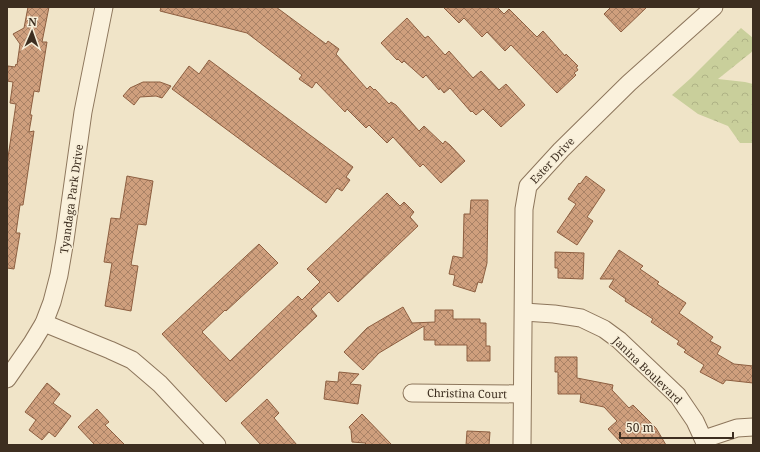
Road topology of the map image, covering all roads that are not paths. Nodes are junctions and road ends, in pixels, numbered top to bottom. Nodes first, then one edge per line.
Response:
1 (104, 7) edge
2 (714, 7) edge
3 (524, 312) junction
4 (44, 322) junction
5 (7, 379) edge
6 (412, 393) dead end
7 (522, 394) junction
8 (753, 427) edge
9 (705, 442) edge
10 (217, 445) edge
11 (522, 445) edge

1 - 4 street, Tyandaga Park Drive
2 - 3 street, Ester Drive
3 - 7 street, Ester Drive
3 - 9 street, Janina Boulevard
4 - 5 street, Tyandaga Park Drive
4 - 10 street
6 - 7 street, Christina Court
7 - 11 street, Ester Drive
8 - 9 street

